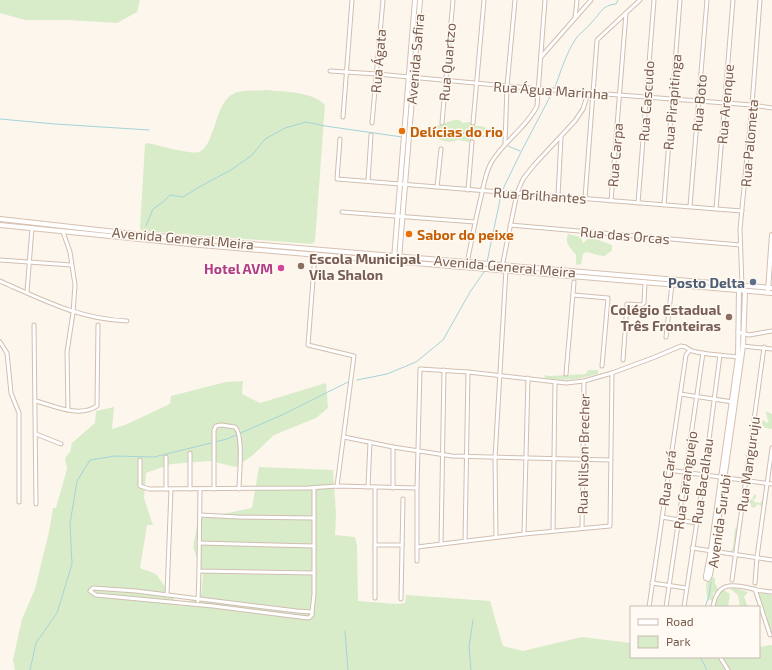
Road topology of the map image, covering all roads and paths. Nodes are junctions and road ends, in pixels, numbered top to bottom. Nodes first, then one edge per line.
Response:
1 (352, 0) edge
2 (383, 0) edge
3 (415, 0) edge
4 (420, 0) edge
5 (453, 0) edge
6 (484, 0) edge
7 (515, 0) edge
8 (546, 0) edge
9 (577, 0) edge
10 (591, 0) edge
11 (640, 0) edge
12 (654, 0) edge
13 (680, 0) edge
14 (707, 0) edge
15 (734, 0) edge
16 (760, 0) edge
17 (626, 13) junction
18 (575, 18) junction
19 (541, 57) junction
20 (330, 71) dead end
21 (347, 72) junction
22 (377, 74) junction
23 (411, 77) junction
24 (446, 81) junction
25 (476, 84) junction
26 (507, 86) junction
27 (539, 89) junction
28 (588, 93) junction
29 (593, 93) junction
30 (620, 95) junction
31 (646, 96) junction
32 (672, 99) junction
33 (699, 101) junction
34 (725, 103) junction
35 (752, 105) junction
36 (772, 108) edge
37 (342, 117) dead end
38 (372, 123) dead end
39 (442, 123) dead end
40 (473, 123) dead end
41 (371, 135) dead end
42 (561, 137) junction
43 (340, 139) dead end
44 (472, 142) dead end
45 (505, 143) junction
46 (441, 149) dead end
47 (368, 181) junction
48 (400, 184) junction
49 (405, 184) junction
50 (437, 187) junction
51 (468, 190) junction
52 (482, 191) junction
53 (517, 193) junction
54 (558, 196) junction
55 (585, 198) junction
56 (611, 201) junction
57 (638, 202) junction
58 (664, 204) junction
59 (690, 206) junction
60 (716, 208) junction
61 (742, 211) junction
62 (342, 212) dead end
63 (397, 217) junction
64 (403, 218) junction
65 (0, 219) edge
66 (475, 222) junction
67 (0, 225) edge
68 (510, 225) junction
69 (32, 228) junction
70 (64, 230) junction
71 (772, 235) edge
72 (740, 245) junction
73 (316, 249) junction
74 (315, 254) junction
75 (394, 259) junction
76 (399, 259) junction
77 (0, 260) edge
78 (29, 262) junction
79 (467, 263) junction
80 (71, 265) junction
81 (504, 268) junction
82 (575, 280) junction
83 (0, 282) edge
84 (645, 282) junction
85 (672, 284) junction
86 (742, 286) junction
87 (739, 290) junction
88 (745, 290) junction
89 (770, 290) edge
90 (27, 292) junction
91 (573, 295) junction
92 (73, 313) junction
93 (127, 321) dead end
94 (34, 325) dead end
95 (98, 325) dead end
96 (772, 331) edge
97 (738, 332) junction
98 (744, 335) junction
99 (666, 337) dead end
100 (0, 342) edge
101 (741, 346) junction
102 (764, 348) junction
103 (772, 349) edge
104 (690, 350) junction
105 (703, 353) junction
106 (720, 355) junction
107 (738, 357) junction
108 (623, 360) dead end
109 (602, 366) dead end
110 (444, 370) junction
111 (468, 372) junction
112 (612, 373) junction
113 (566, 374) dead end
114 (499, 375) junction
115 (528, 378) junction
116 (584, 381) junction
117 (555, 382) junction
118 (680, 394) junction
119 (696, 396) junction
120 (714, 399) junction
121 (36, 401) junction
122 (733, 402) junction
123 (68, 410) junction
124 (36, 434) junction
125 (344, 437) junction
126 (370, 442) junction
127 (61, 444) dead end
128 (393, 447) junction
129 (772, 448) edge
130 (418, 451) junction
131 (190, 453) dead end
132 (441, 455) junction
133 (166, 457) dead end
134 (466, 457) junction
135 (495, 458) junction
136 (526, 458) junction
137 (554, 458) junction
138 (583, 459) junction
139 (140, 460) dead end
140 (611, 460) junction
141 (668, 470) junction
142 (686, 472) junction
143 (704, 474) junction
144 (723, 477) junction
145 (745, 481) junction
146 (767, 484) junction
147 (772, 484) edge
148 (337, 486) junction
149 (368, 487) junction
150 (375, 487) junction
151 (314, 488) junction
152 (393, 488) junction
153 (417, 488) junction
154 (166, 489) junction
155 (171, 489) junction
156 (190, 489) junction
157 (200, 489) junction
158 (214, 489) junction
159 (239, 489) junction
160 (402, 499) dead end
161 (19, 502) dead end
162 (36, 504) dead end
163 (200, 515) junction
164 (662, 517) junction
165 (314, 518) junction
166 (679, 520) junction
167 (696, 523) junction
168 (582, 528) junction
169 (553, 531) junction
170 (524, 534) junction
171 (496, 537) junction
172 (465, 540) junction
173 (200, 544) junction
174 (441, 544) junction
175 (375, 545) junction
176 (402, 545) junction
177 (314, 546) junction
178 (417, 547) junction
179 (692, 548) junction
180 (713, 551) junction
181 (735, 555) junction
182 (757, 557) junction
183 (772, 560) edge
184 (417, 561) dead end
185 (199, 571) junction
186 (314, 573) junction
187 (732, 580) dead end
188 (652, 583) junction
189 (755, 583) dead end
190 (669, 586) junction
191 (686, 588) junction
192 (755, 590) junction
193 (772, 592) edge
194 (167, 595) junction
195 (375, 598) dead end
196 (198, 599) junction
197 (401, 599) dead end
198 (167, 601) junction
199 (198, 604) junction
200 (649, 606) edge
201 (666, 606) edge
202 (684, 606) edge
203 (713, 606) edge
204 (312, 612) junction
205 (767, 625) junction
206 (772, 625) edge
207 (770, 635) dead end
208 (721, 658) edge
209 (728, 670) edge

1 - 21 street
2 - 22 street, Rua Ágata
3 - 23 main road, Avenida Safira
4 - 23 main road, Avenida Safira
5 - 24 street, Rua Quartzo
6 - 25 street
7 - 26 street
8 - 19 street
9 - 18 street
10 - 18 street
11 - 17 street
12 - 31 street, Rua Cascudo
13 - 32 street, Rua Pirapitinga
14 - 33 street, Rua Boto
15 - 34 street, Rua Arenque
16 - 35 street, Rua Palometa
17 - 29 street
17 - 30 street, Rua Carpa
18 - 19 street
19 - 27 street
20 - 21 street, Rua Água Marinha
21 - 22 street, Rua Água Marinha
21 - 37 street
22 - 23 street, Rua Água Marinha
22 - 38 street, Rua Ágata
23 - 24 street, Rua Água Marinha
23 - 48 main road, Avenida Safira
23 - 49 main road, Avenida Safira
24 - 25 street, Rua Água Marinha
24 - 39 street, Rua Quartzo
25 - 26 street, Rua Água Marinha
25 - 40 street
26 - 27 street, Rua Água Marinha
26 - 45 street
27 - 28 street, Rua Água Marinha
27 - 45 street
28 - 29 street, Rua Água Marinha
28 - 42 street
29 - 30 street, Rua Água Marinha
29 - 55 street
30 - 31 street, Rua Água Marinha
30 - 56 street, Rua Carpa
31 - 32 street, Rua Água Marinha
31 - 57 street, Rua Cascudo
32 - 33 street, Rua Água Marinha
32 - 58 street, Rua Pirapitinga
33 - 34 street, Rua Água Marinha
33 - 59 street, Rua Boto
34 - 35 street, Rua Água Marinha
34 - 60 street, Rua Arenque
35 - 36 street, Rua Água Marinha
35 - 61 street, Rua Palometa
41 - 47 street
42 - 53 street
42 - 54 street
43 - 47 street, Rua Brilhantes
44 - 51 street
45 - 52 street
46 - 50 street
47 - 48 street, Rua Brilhantes
48 - 49 street, Rua Brilhantes
48 - 63 main road, Avenida Safira
49 - 50 street, Rua Brilhantes
49 - 64 main road, Avenida Safira
50 - 51 street, Rua Brilhantes
51 - 52 street, Rua Brilhantes
52 - 53 street, Rua Brilhantes
52 - 66 street
53 - 54 street, Rua Brilhantes
53 - 68 street
54 - 55 street, Rua Brilhantes
55 - 56 street, Rua Brilhantes
56 - 57 street, Rua Brilhantes
57 - 58 street, Rua Brilhantes
58 - 59 street, Rua Brilhantes
59 - 60 street, Rua Brilhantes
60 - 61 street, Rua Brilhantes
61 - 72 street, Rua Palometa
62 - 63 street
63 - 64 street
63 - 75 main road, Avenida Safira
64 - 66 street
64 - 76 main road, Avenida Safira
65 - 70 main road, Avenida General Meira
66 - 79 street
67 - 69 main road, Avenida General Meira
68 - 72 street, Rua das Orcas
68 - 81 street
69 - 70 main road, Avenida General Meira
69 - 78 street
70 - 73 main road, Avenida General Meira
70 - 74 main road, Avenida General Meira
70 - 80 street
71 - 89 main road
72 - 86 street, Rua Palometa
73 - 74 main road
73 - 75 main road, Avenida General Meira
74 - 75 main road, Avenida General Meira
74 - 125 street
75 - 76 main road, Avenida General Meira
76 - 79 main road, Avenida General Meira
76 - 81 main road, Avenida General Meira
77 - 78 street
78 - 80 street
78 - 90 street
79 - 81 main road, Avenida General Meira
80 - 92 street
81 - 82 main road, Avenida General Meira
81 - 86 main road, Avenida General Meira
81 - 114 street
82 - 84 main road, Avenida General Meira
82 - 91 street
83 - 90 street
84 - 85 main road, Avenida General Meira
84 - 108 street
85 - 87 main road, Avenida General Meira
85 - 99 street
86 - 87 main road
86 - 88 main road
86 - 89 main road, Avenida General Meira
87 - 88 main road, Avenida General Meira
87 - 97 main road, Avenida Surubi
88 - 89 main road, Avenida General Meira
88 - 98 main road, Avenida Surubi
90 - 92 street
91 - 109 street
91 - 113 street
92 - 93 street
92 - 123 street
94 - 121 street
95 - 123 street
96 - 98 street
97 - 98 street
97 - 101 main road, Avenida Surubi
98 - 101 main road, Avenida Surubi
100 - 161 street
101 - 102 street
101 - 107 main road, Avenida Surubi
101 - 122 main road, Avenida Surubi
102 - 103 street
102 - 145 street, Rua Manguruju
104 - 105 street
104 - 112 street
104 - 118 street, Rua Cará
105 - 106 street
105 - 119 street, Rua Caranguejo
106 - 107 street
106 - 120 street, Rua Bacalhau
107 - 122 main road, Avenida Surubi
110 - 111 street
110 - 130 street
110 - 132 street
111 - 114 street
111 - 134 street
112 - 116 street
112 - 140 street
114 - 115 street
114 - 135 street
115 - 117 street
115 - 136 street
116 - 117 street
116 - 138 street, Rua Nilson Brecher
117 - 137 street
118 - 119 street
118 - 141 street, Rua Cará
119 - 120 street
119 - 142 street, Rua Caranguejo
120 - 122 street
120 - 143 street, Rua Bacalhau
121 - 123 street
121 - 124 street
122 - 144 main road, Avenida Surubi
124 - 127 street
124 - 162 street
125 - 126 street
125 - 148 street
126 - 128 street
126 - 149 street
128 - 130 street
128 - 152 street
129 - 146 street
130 - 132 street
130 - 153 street
131 - 156 street
132 - 134 street
132 - 174 street
133 - 154 street
134 - 135 street
134 - 172 street
135 - 136 street
135 - 171 street
136 - 137 street
136 - 170 street
137 - 138 street
137 - 169 street
138 - 140 street
138 - 168 street, Rua Nilson Brecher
139 - 154 street
140 - 168 street
141 - 142 street
141 - 164 street, Rua Cará
142 - 143 street
142 - 166 street, Rua Caranguejo
143 - 144 street
143 - 167 street, Rua Bacalhau
144 - 145 street
144 - 180 main road, Avenida Surubi
145 - 146 street
145 - 181 street, Rua Manguruju
146 - 147 street
146 - 182 street
148 - 149 street
148 - 151 street
149 - 150 street
150 - 152 street
150 - 175 street
151 - 159 street
151 - 165 street
152 - 153 street
153 - 178 street
154 - 155 street
155 - 156 street
155 - 194 street
156 - 157 street
157 - 158 street
157 - 163 street
158 - 159 street
158 - 159 street
160 - 176 street
163 - 165 street
163 - 173 street
164 - 166 street
164 - 188 street, Rua Cará
165 - 177 street
166 - 167 street
166 - 190 street, Rua Caranguejo
167 - 179 street, Rua Bacalhau
168 - 169 street
169 - 170 street
170 - 171 street
171 - 172 street
172 - 174 street
173 - 177 street
173 - 185 street
174 - 178 street
175 - 176 street
175 - 195 street
176 - 197 street
177 - 186 street
178 - 184 street
179 - 180 street
179 - 191 street, Rua Bacalhau
180 - 180 main road, Avenida Surubi
180 - 181 street
181 - 182 street
181 - 187 street, Rua Manguruju
182 - 183 street
182 - 189 street
185 - 186 street
185 - 196 street
186 - 204 street
188 - 190 street
188 - 200 street, Rua Cará
190 - 191 street
190 - 201 street, Rua Caranguejo
191 - 202 street, Rua Bacalhau
192 - 193 street
192 - 203 street
192 - 205 street
194 - 196 street
194 - 198 street
194 - 198 street
196 - 199 street
196 - 204 street
198 - 199 street
199 - 204 street
205 - 206 street
205 - 207 street
208 - 209 street

